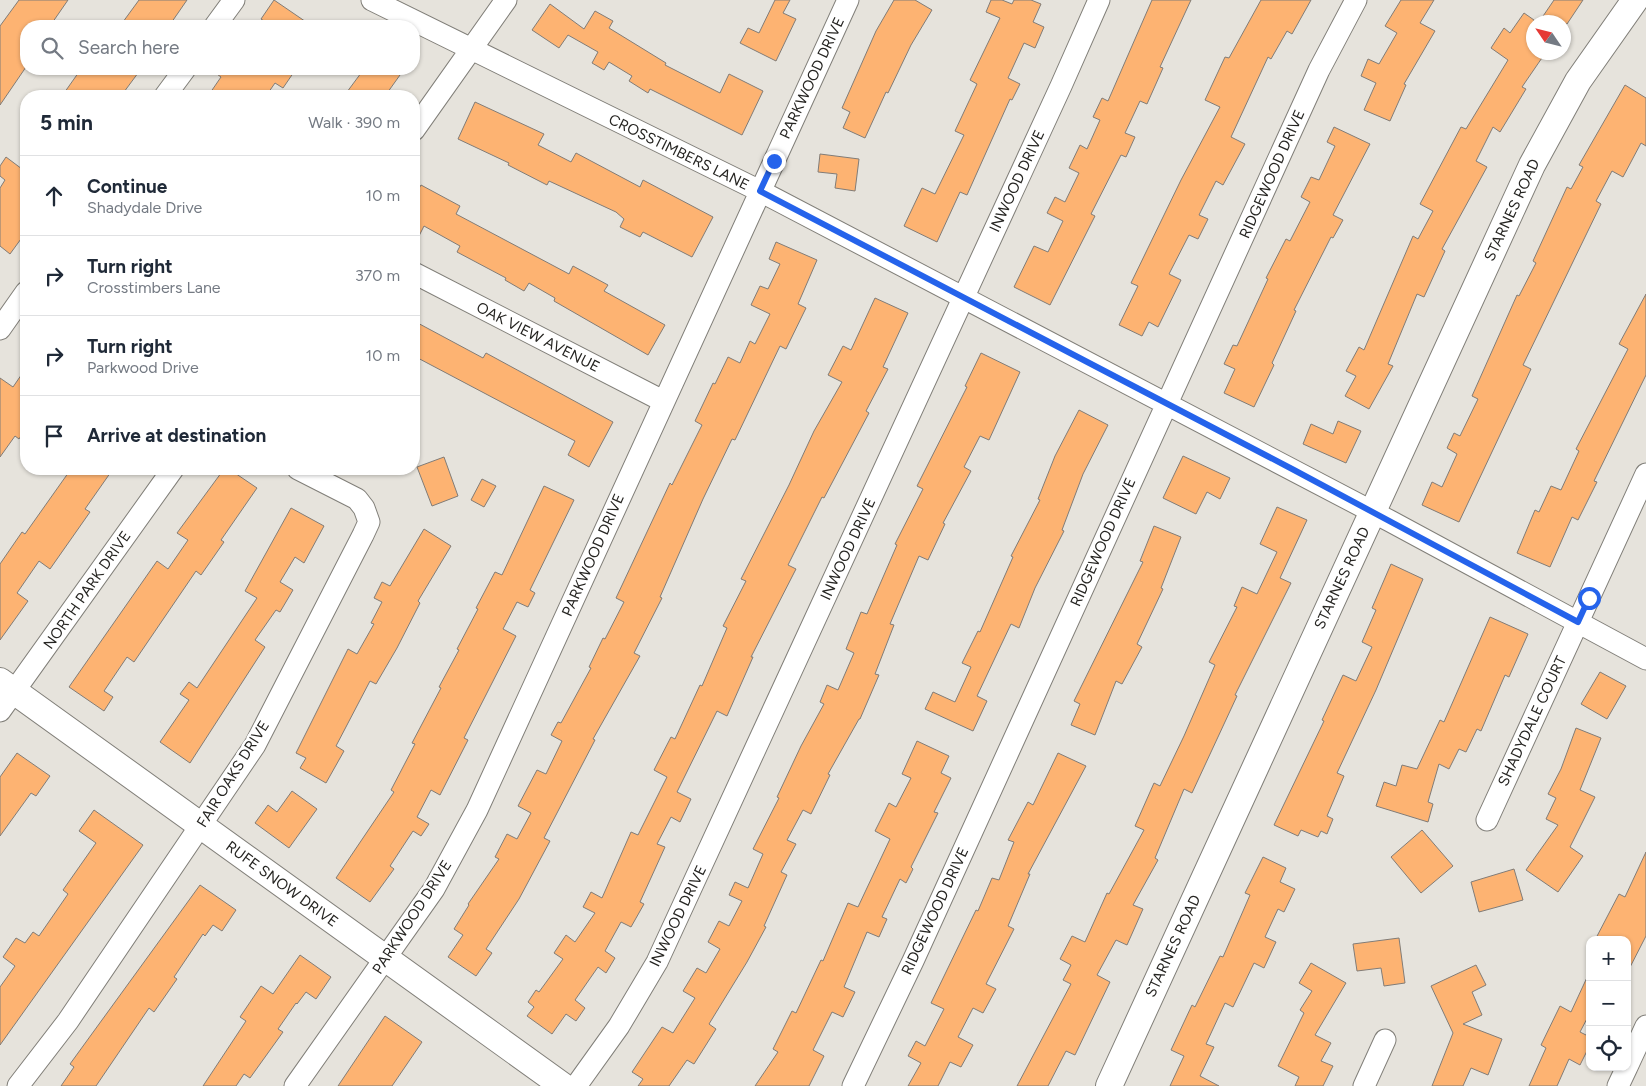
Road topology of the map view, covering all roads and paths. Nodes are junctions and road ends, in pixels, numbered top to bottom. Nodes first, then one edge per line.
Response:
1 (234, 0) edge
2 (372, 0) edge
3 (506, 0) edge
4 (848, 0) edge
5 (1099, 0) edge
6 (1356, 0) edge
7 (1635, 0) edge
8 (219, 20) edge
9 (412, 20) edge
10 (420, 24) edge
11 (471, 50) junction
12 (181, 75) edge
13 (169, 90) edge
14 (420, 122) edge
15 (760, 191) junction
16 (420, 276) edge
17 (964, 297) junction
18 (20, 300) edge
19 (0, 328) edge
20 (662, 401) junction
21 (1166, 404) junction
22 (1646, 474) edge
23 (169, 475) edge
24 (310, 475) edge
25 (1373, 512) junction
26 (1578, 622) junction
27 (1646, 659) edge
28 (5, 695) edge
29 (1487, 820) dead end
30 (201, 826) junction
31 (386, 959) junction
32 (1646, 1026) edge
33 (1385, 1040) dead end
34 (1631, 1058) edge
35 (1625, 1071) edge
36 (18, 1086) edge
37 (295, 1086) edge
38 (564, 1086) edge
39 (576, 1086) edge
40 (853, 1086) edge
41 (1109, 1086) edge
42 (1364, 1086) edge
43 (1618, 1086) edge

1 - 8 street
2 - 9 street, CROSSTIMBERS LANE
3 - 11 street
4 - 15 street, PARKWOOD DRIVE
5 - 17 street, INWOOD DRIVE
6 - 21 street, RIDGEWOOD DRIVE
7 - 25 main road, STARNES ROAD
10 - 11 street, CROSSTIMBERS LANE
11 - 14 street
11 - 15 street, CROSSTIMBERS LANE
12 - 13 street
15 - 17 street, CROSSTIMBERS LANE
15 - 20 street, PARKWOOD DRIVE
16 - 20 street, OAK VIEW AVENUE
17 - 21 street, CROSSTIMBERS LANE
17 - 39 street, INWOOD DRIVE
18 - 19 street
20 - 31 street, PARKWOOD DRIVE
21 - 25 street, CROSSTIMBERS LANE
21 - 40 street, RIDGEWOOD DRIVE
22 - 26 street, SHADYDALE COURT
23 - 28 street, NORTH PARK DRIVE
24 - 30 street, FAIR OAKS DRIVE
25 - 26 street, CROSSTIMBERS LANE
25 - 41 main road, STARNES ROAD
26 - 27 street, CROSSTIMBERS LANE
26 - 29 street, SHADYDALE COURT
28 - 30 main road, RUFE SNOW DRIVE
30 - 31 main road, RUFE SNOW DRIVE
30 - 36 street, FAIR OAKS DRIVE
31 - 37 street, PARKWOOD DRIVE
31 - 38 main road, RUFE SNOW DRIVE
32 - 34 street
33 - 42 street
35 - 43 street

